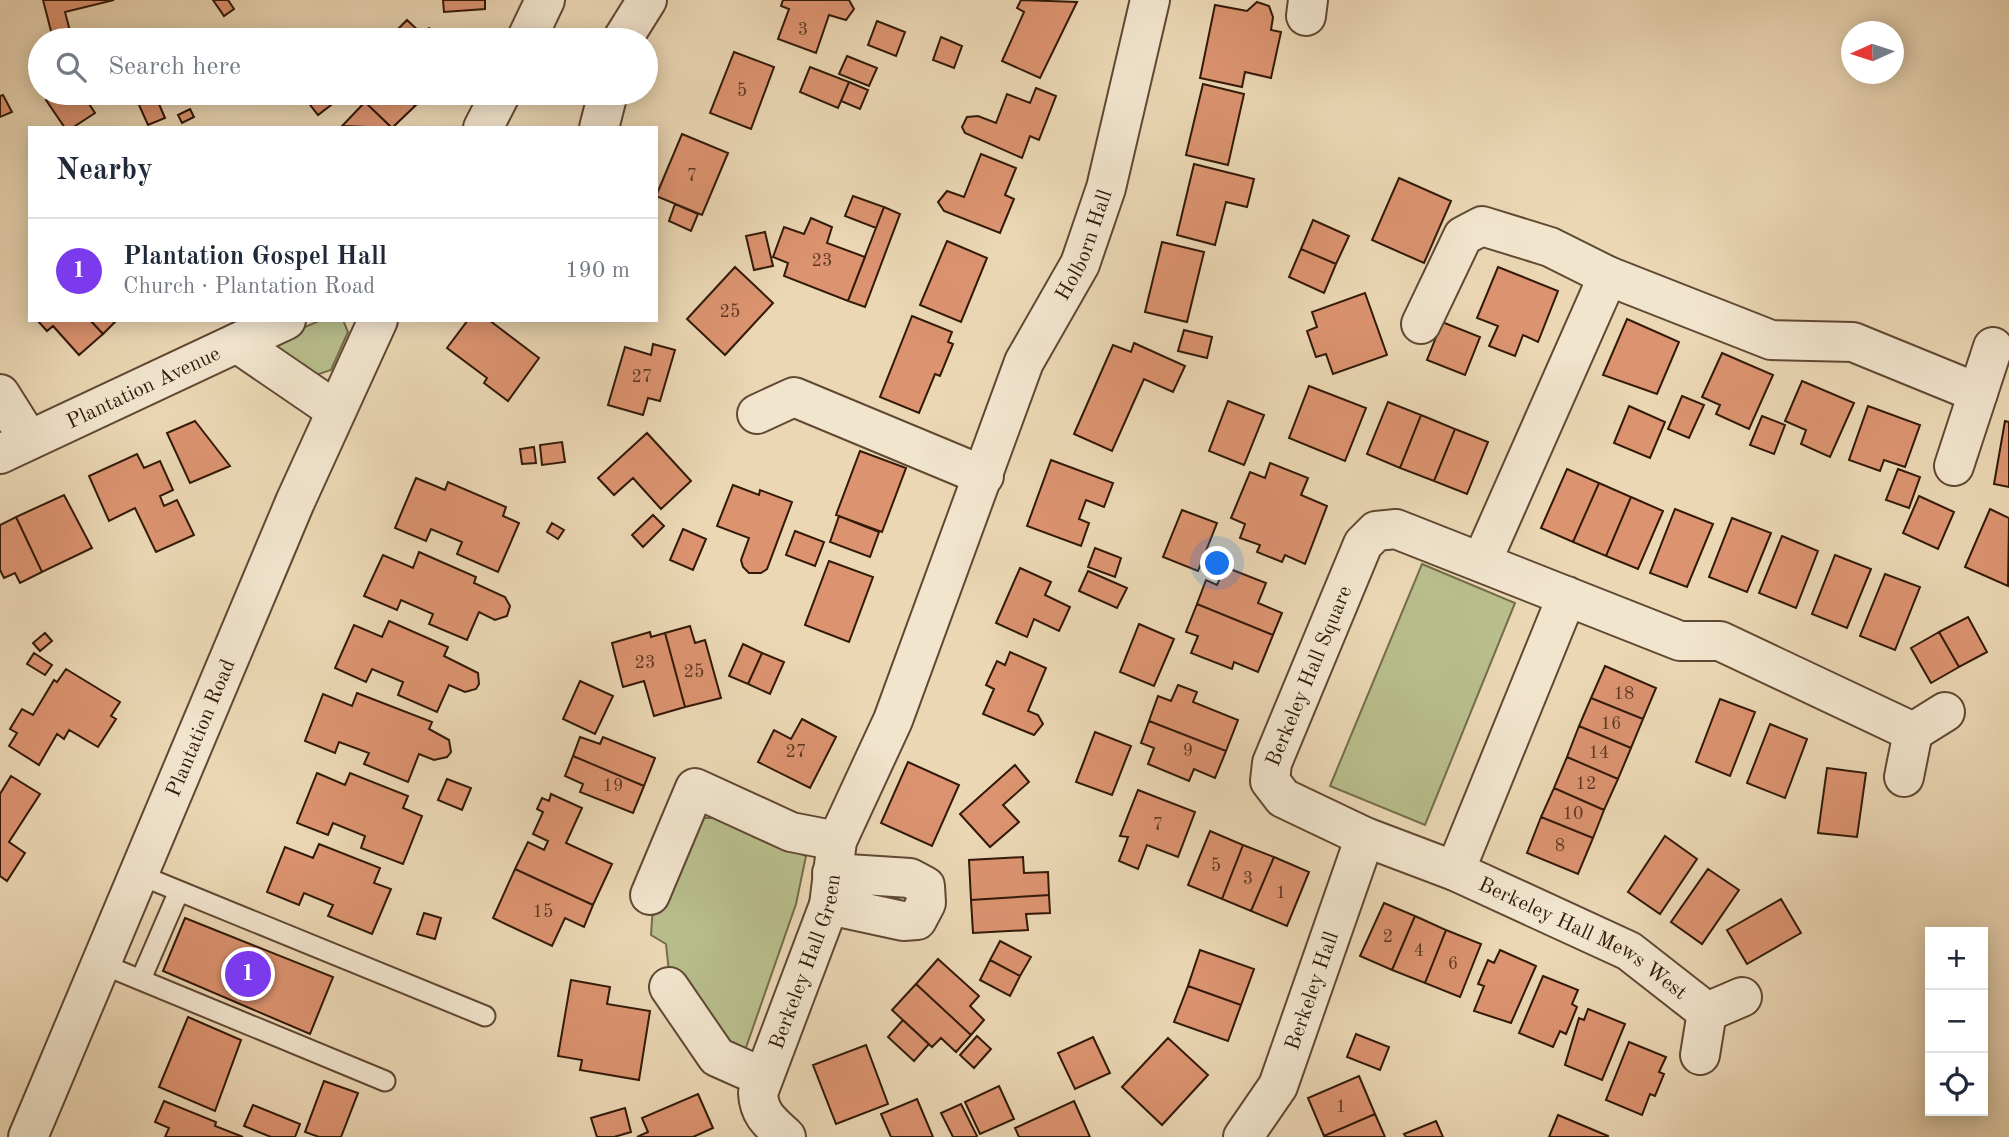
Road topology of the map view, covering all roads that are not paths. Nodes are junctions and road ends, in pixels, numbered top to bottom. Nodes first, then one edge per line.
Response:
1 (545, 0) edge
2 (647, 0) edge
3 (1150, 0) edge
4 (532, 28) edge
5 (630, 28) edge
6 (495, 105) edge
7 (605, 105) edge
8 (484, 126) edge
9 (600, 126) edge
10 (1608, 276) junction
11 (282, 322) edge
12 (377, 322) edge
13 (1421, 324) dead end
14 (237, 342) junction
15 (1993, 347) dead end
16 (1979, 393) junction
17 (0, 394) edge
18 (335, 410) junction
19 (757, 414) dead end
20 (14, 447) edge
21 (1954, 466) dead end
22 (984, 476) junction
23 (1482, 561) junction
24 (1567, 596) junction
25 (1945, 712) dead end
26 (894, 720) joint
27 (1913, 732) junction
28 (1904, 777) dead end
29 (1365, 837) junction
30 (1455, 871) junction
31 (833, 873) junction
32 (140, 875) junction
33 (179, 891) junction
34 (650, 895) dead end
35 (102, 964) junction
36 (141, 979) junction
37 (669, 987) dead end
38 (1742, 997) dead end
39 (1707, 1012) junction
40 (485, 1016) dead end
41 (1700, 1055) dead end
42 (762, 1077) junction
43 (385, 1081) dead end
44 (1248, 1136) edge
45 (28, 1137) edge
46 (786, 1137) edge

1 - 4 street
2 - 5 street
3 - 22 street, Holborn Hall
6 - 8 street
7 - 9 street
10 - 13 street
10 - 16 street
10 - 23 street
11 - 14 street, Plantation Avenue
12 - 18 street, Plantation Road
14 - 18 street
14 - 20 street, Plantation Avenue
15 - 16 street
16 - 21 street
17 - 20 street
18 - 32 street, Plantation Road
19 - 22 street
22 - 26 street, Holborn Hall
23 - 24 street, Berkeley Hall Square
23 - 29 street, Berkeley Hall Square
24 - 27 street, Berkeley Hall Square
24 - 30 street
25 - 27 street
26 - 31 street, Berkeley Hall Green
27 - 28 street
29 - 30 street, Berkeley Hall Square
29 - 44 street, Berkeley Hall
30 - 39 street, Berkeley Hall Mews West
31 - 34 street, Berkeley Hall Green
31 - 42 street, Berkeley Hall Green
32 - 33 lane
32 - 35 street, Plantation Road
33 - 36 lane
33 - 40 lane
35 - 36 lane
35 - 45 street, Plantation Road
36 - 43 lane
37 - 42 street, Berkeley Hall Green
38 - 39 street, Berkeley Hall Mews West
39 - 41 street, Berkeley Hall Mews West
42 - 46 street, Berkeley Hall Green

